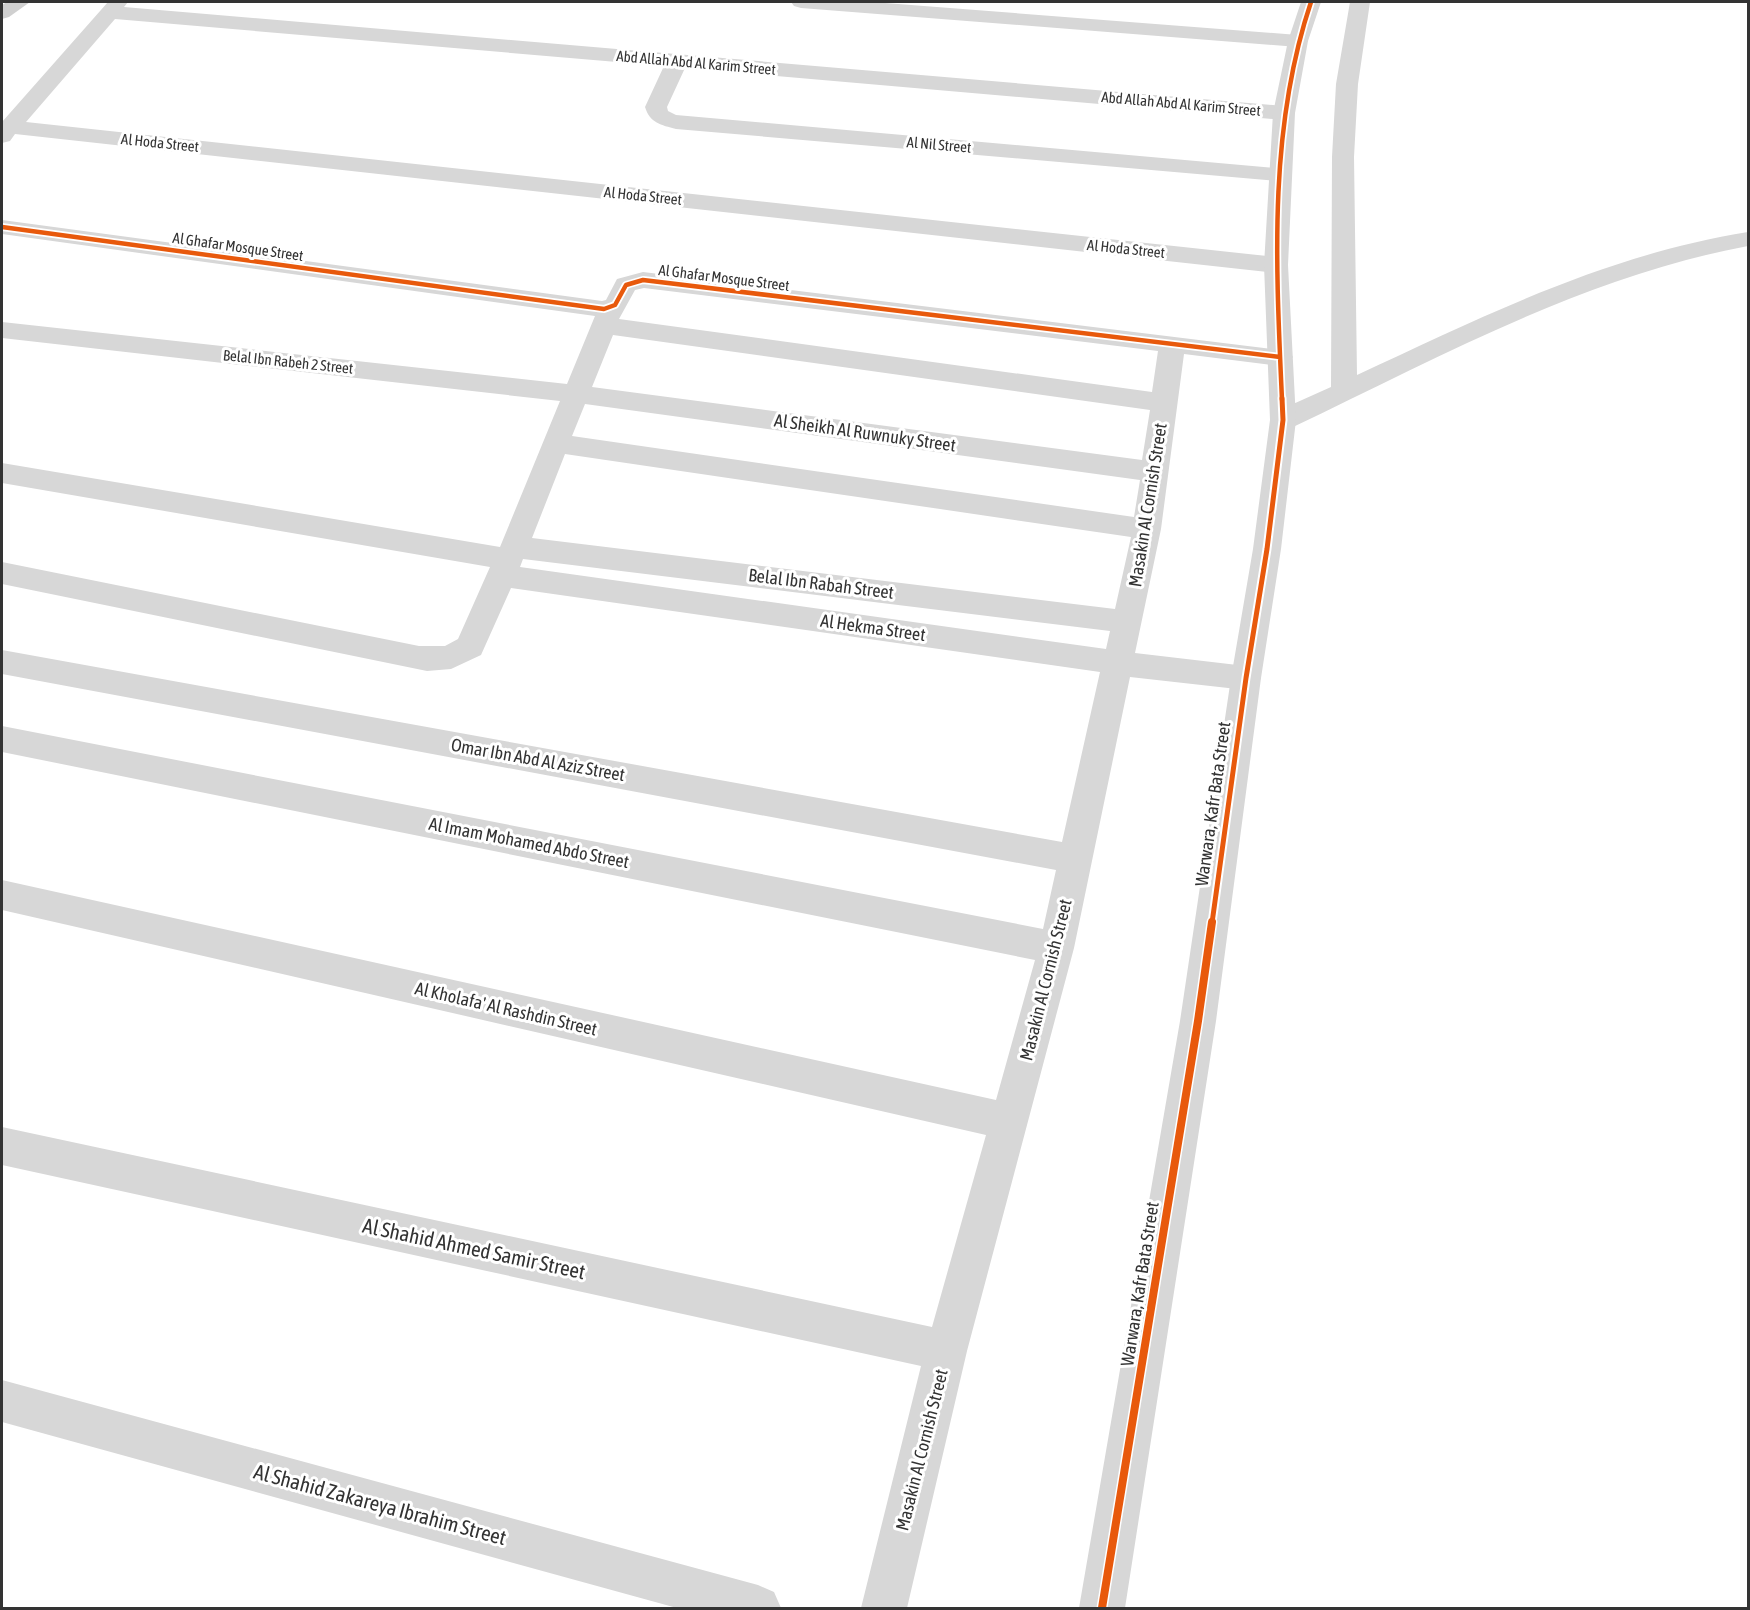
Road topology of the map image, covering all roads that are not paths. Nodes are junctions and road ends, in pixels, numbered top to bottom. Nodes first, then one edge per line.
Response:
1 (20, 2) edge
2 (801, 2) edge
3 (1311, 2) edge
4 (1360, 2) edge
5 (113, 7) edge
6 (2, 14) edge
7 (1298, 41) junction
8 (677, 61) junction
9 (1284, 113) junction
10 (5, 131) edge
11 (1279, 174) junction
12 (2, 227) edge
13 (1749, 239) edge
14 (1276, 265) junction
15 (607, 316) junction
16 (2, 330) edge
17 (1172, 344) junction
18 (1280, 357) junction
19 (1344, 392) junction
20 (574, 394) junction
21 (1164, 403) junction
22 (1283, 420) junction
23 (555, 443) junction
24 (1155, 472) junction
25 (2, 474) edge
26 (1147, 529) junction
27 (507, 560) junction
28 (2, 573) edge
29 (1128, 622) junction
30 (2, 662) edge
31 (1119, 663) junction
32 (1246, 678) junction
33 (2, 739) edge
34 (1076, 859) junction
35 (2, 895) edge
36 (1056, 948) junction
37 (1010, 1122) junction
38 (2, 1146) edge
39 (946, 1351) junction
40 (2, 1401) edge
41 (758, 1608) edge
42 (884, 1608) edge
43 (1102, 1608) edge

1 - 6 main road
2 - 7 street
3 - 7 street, Warwara, Kafr Bata Street
4 - 19 street
5 - 8 street, Abd Allah Abd Al Karim Street
5 - 10 street
7 - 9 street, Warwara, Kafr Bata Street
8 - 9 street, Abd Allah Abd Al Karim Street
8 - 11 street, Al Nil Street
9 - 11 street, Warwara, Kafr Bata Street
10 - 14 street, Al Hoda Street
11 - 14 street, Warwara, Kafr Bata Street
12 - 15 street, Al Ghafar Mosque Street
13 - 19 street
14 - 18 street, Warwara, Kafr Bata Street
15 - 17 street, Al Ghafar Mosque Street
15 - 20 street
15 - 21 street
16 - 20 street, Belal Ibn Rabeh 2 Street
17 - 18 street, Al Ghafar Mosque Street
17 - 21 street, Masakin Al Cornish Street
18 - 22 street, Warwara, Kafr Bata Street
19 - 22 street
20 - 23 street
20 - 24 street, Al Sheikh Al Ruwnuky Street
21 - 24 street, Masakin Al Cornish Street
22 - 32 street, Warwara, Kafr Bata Street
23 - 26 street
23 - 27 street
24 - 26 street, Masakin Al Cornish Street
25 - 27 street
26 - 29 street, Masakin Al Cornish Street
27 - 28 street
27 - 29 street, Belal Ibn Rabah Street
27 - 31 street, Al Hekma Street
29 - 31 street, Masakin Al Cornish Street
30 - 34 street, Omar Ibn Abd Al Aziz Street
31 - 32 street, Al Hekma Street
31 - 34 street, Masakin Al Cornish Street
32 - 43 street, Warwara, Kafr Bata Street
33 - 36 street, Al Imam Mohamed Abdo Street
34 - 36 street, Masakin Al Cornish Street
35 - 37 street, Al Kholafa' Al Rashdin Street
36 - 37 street, Masakin Al Cornish Street
37 - 39 street, Masakin Al Cornish Street
38 - 39 street, Al Shahid Ahmed Samir Street
39 - 42 street, Masakin Al Cornish Street
40 - 41 street, Al Shahid Zakareya Ibrahim Street

